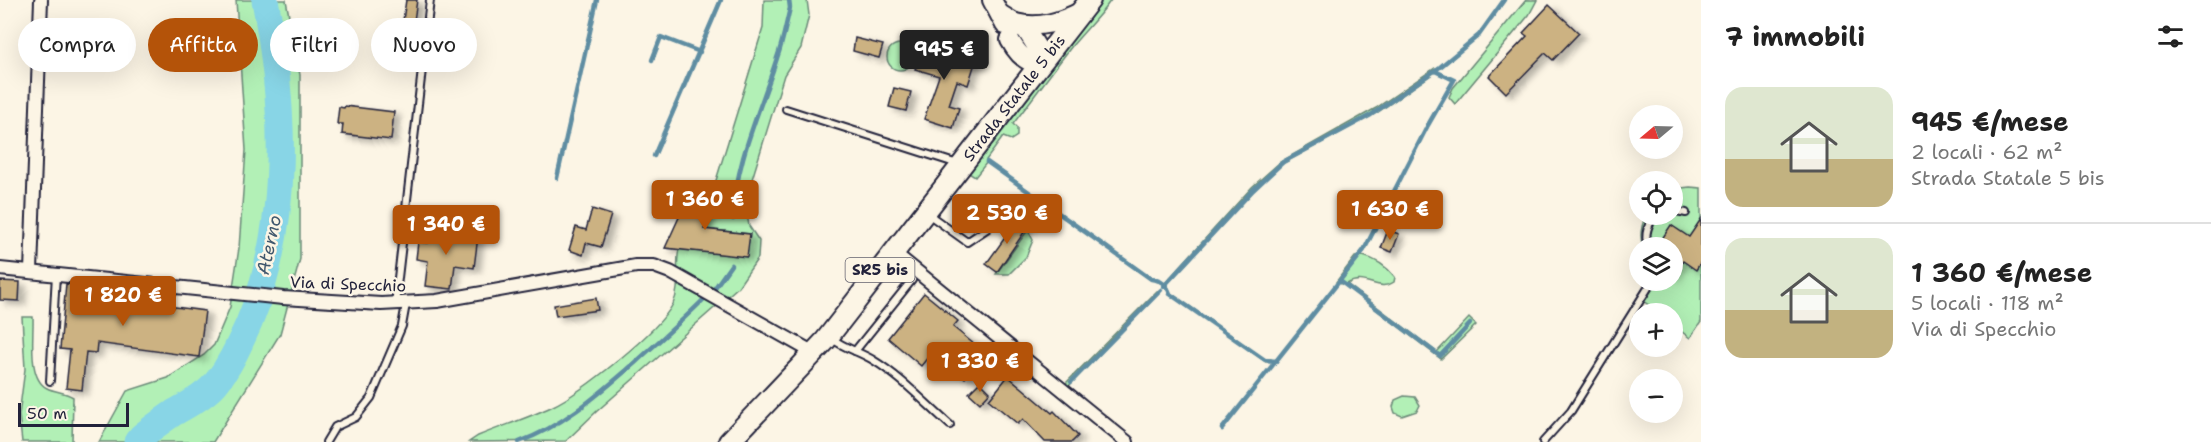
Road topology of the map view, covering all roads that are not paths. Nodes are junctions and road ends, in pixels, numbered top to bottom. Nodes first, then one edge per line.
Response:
1 (41, 0) edge
2 (430, 0) edge
3 (1086, 5) edge
4 (1004, 19) edge
5 (1041, 63) junction
6 (1022, 90) junction
7 (786, 110) dead end
8 (961, 166) junction
9 (925, 212) junction
10 (1683, 212) edge
11 (1686, 213) dead end
12 (988, 228) dead end
13 (893, 252) junction
14 (0, 269) edge
15 (32, 271) junction
16 (56, 274) junction
17 (912, 280) dead end
18 (1646, 291) edge
19 (400, 304) junction
20 (829, 336) junction
21 (855, 351) junction
22 (814, 353) junction
23 (50, 381) dead end
24 (950, 424) dead end
25 (326, 442) edge
26 (729, 442) edge
27 (1127, 442) edge
28 (1543, 442) edge

1 - 15 street
2 - 19 lane
3 - 4 main road
3 - 5 main road, Strada Statale 5 bis / SR5 bis
4 - 5 main road
4 - 6 main road
5 - 6 main road, Strada Statale 5 bis / SR5 bis
6 - 8 main road, Strada Statale 5 bis / SR5 bis
7 - 8 lane
8 - 9 main road, Strada Statale 5 bis / SR5 bis
9 - 12 lane
9 - 13 main road, Strada Statale 5 bis / SR5 bis
10 - 11 lane
13 - 20 main road, Strada Statale 5 bis / SR5 bis
13 - 27 street
14 - 15 street, Via di Specchio
15 - 16 street, Via di Specchio
16 - 19 street, Via di Specchio
16 - 23 lane
17 - 21 lane
18 - 28 lane
19 - 22 street, Via di Specchio
19 - 25 lane
20 - 21 lane
20 - 22 main road, Strada Statale 5 bis / SR5 bis
21 - 24 lane
22 - 26 main road, Strada Statale 5 bis / SR5 bis

